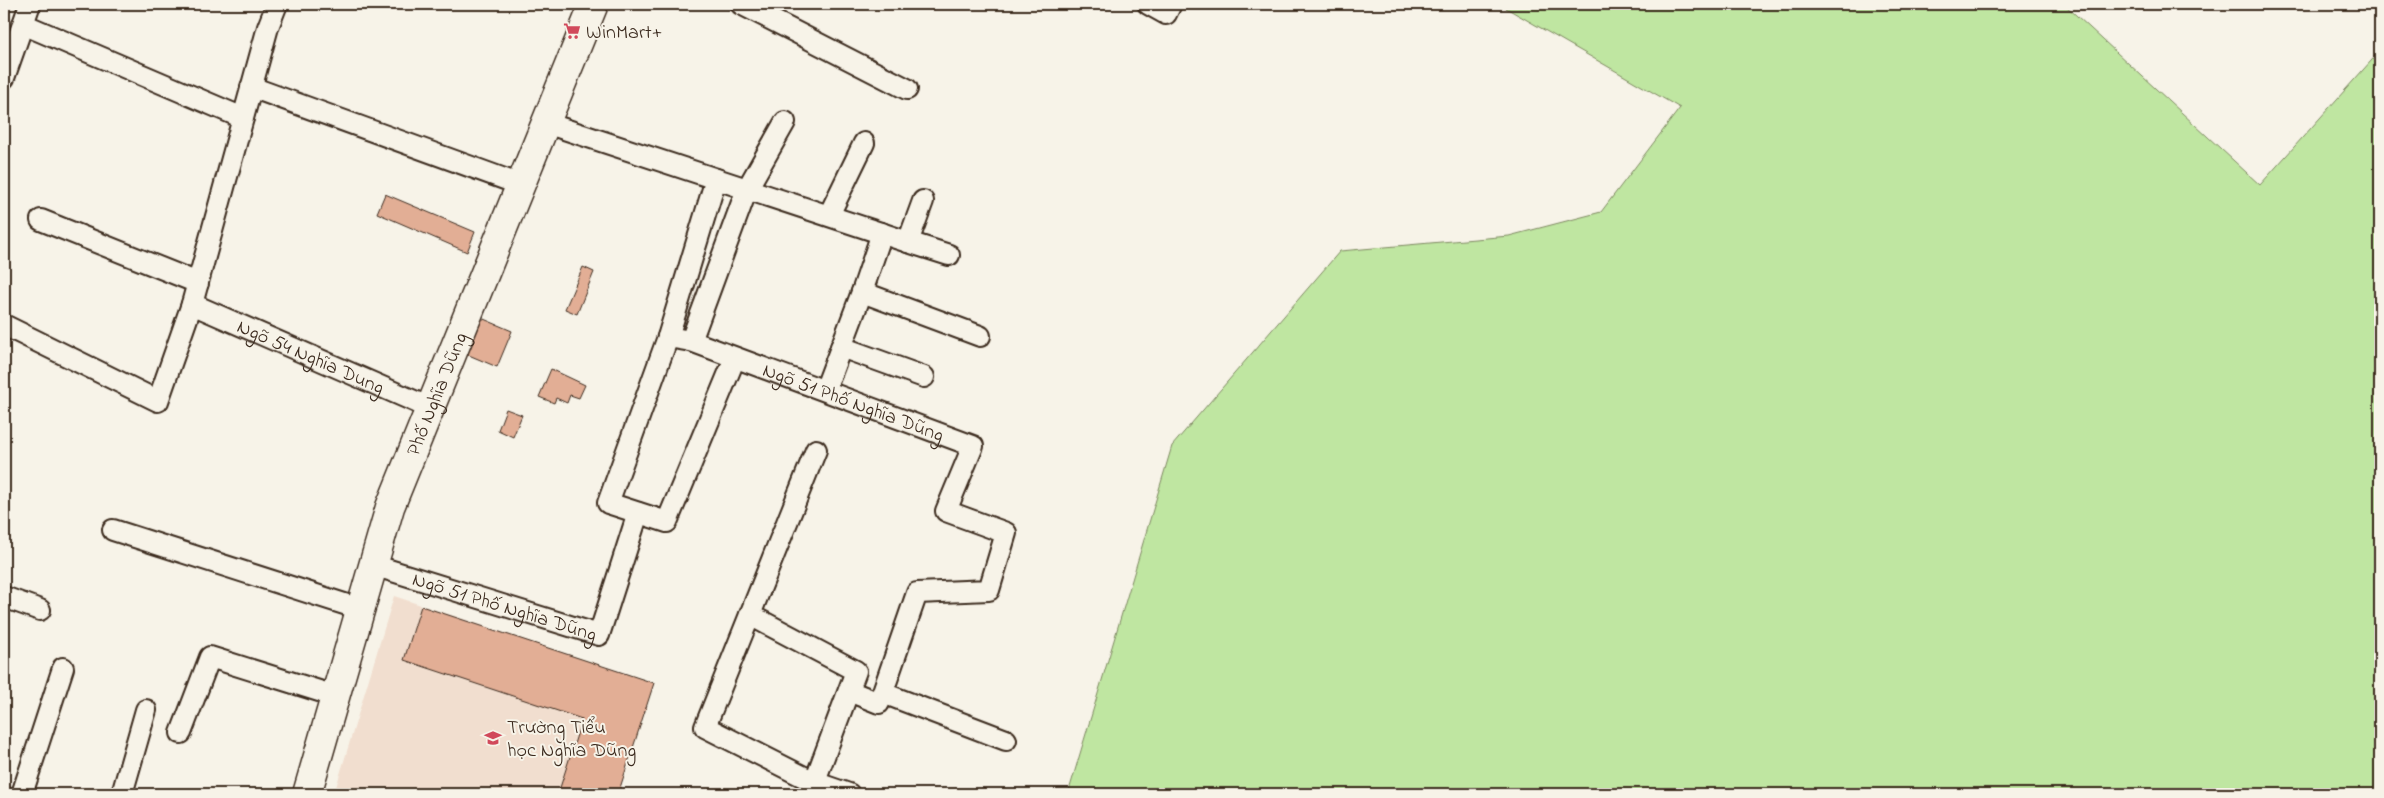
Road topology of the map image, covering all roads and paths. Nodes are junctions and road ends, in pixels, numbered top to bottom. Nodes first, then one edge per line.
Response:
1 (30, 4) edge
2 (278, 4) edge
3 (594, 4) edge
4 (741, 4) edge
5 (1148, 4) edge
6 (1171, 4) edge
7 (23, 24) junction
8 (4, 78) edge
9 (252, 87) junction
10 (907, 89) dead end
11 (243, 118) junction
12 (785, 122) dead end
13 (546, 123) junction
14 (864, 143) dead end
15 (716, 179) junction
16 (520, 185) junction
17 (747, 189) junction
18 (923, 201) dead end
19 (828, 215) junction
20 (41, 220) dead end
21 (882, 233) junction
22 (908, 242) junction
23 (948, 255) dead end
24 (198, 283) junction
25 (862, 292) junction
26 (192, 304) junction
27 (4, 325) edge
28 (980, 336) dead end
29 (668, 337) junction
30 (691, 341) junction
31 (841, 347) junction
32 (735, 358) junction
33 (924, 377) dead end
34 (824, 390) junction
35 (430, 408) junction
36 (816, 450) dead end
37 (638, 513) junction
38 (113, 530) dead end
39 (373, 565) junction
40 (5, 602) edge
41 (360, 609) junction
42 (40, 610) dead end
43 (750, 615) junction
44 (63, 668) dead end
45 (849, 691) junction
46 (883, 693) junction
47 (335, 696) junction
48 (146, 710) dead end
49 (181, 733) dead end
50 (1006, 740) dead end
51 (812, 788) edge
52 (22, 794) edge
53 (122, 794) edge
54 (307, 794) edge
55 (849, 794) edge

1 - 7 lane
2 - 9 lane
3 - 13 street, Phố Nghĩa Dũng
4 - 10 lane
5 - 6 lane
7 - 8 lane
7 - 11 lane
9 - 11 lane
9 - 16 lane
11 - 24 lane
12 - 17 lane
13 - 15 lane
13 - 16 street, Phố Nghĩa Dũng
14 - 19 lane
15 - 17 lane
15 - 29 lane
16 - 35 street, Phố Nghĩa Dũng
17 - 19 lane
17 - 30 lane
18 - 22 lane
19 - 21 lane
20 - 24 lane
21 - 22 lane
21 - 25 lane
22 - 23 lane
24 - 26 lane
25 - 28 lane
25 - 31 lane
26 - 27 lane
26 - 35 lane, Ngõ 54 Nghĩa Dung
29 - 30 lane, Ngõ 51 Phố Nghĩa Dũng
29 - 37 lane
30 - 32 lane, Ngõ 51 Phố Nghĩa Dũng
31 - 33 lane
31 - 34 lane
32 - 34 lane, Ngõ 51 Phố Nghĩa Dũng
32 - 37 lane
34 - 46 lane, Ngõ 51 Phố Nghĩa Dũng
35 - 39 street, Phố Nghĩa Dũng
36 - 43 lane
37 - 39 lane, Ngõ 51 Phố Nghĩa Dũng
38 - 41 lane
39 - 41 street, Phố Nghĩa Dũng
40 - 42 lane
41 - 47 street, Phố Nghĩa Dũng
43 - 45 lane
43 - 51 lane
44 - 52 lane
45 - 46 lane
45 - 51 lane
46 - 50 lane
47 - 49 lane
47 - 54 street, Phố Nghĩa Dũng
48 - 53 lane
51 - 55 lane

